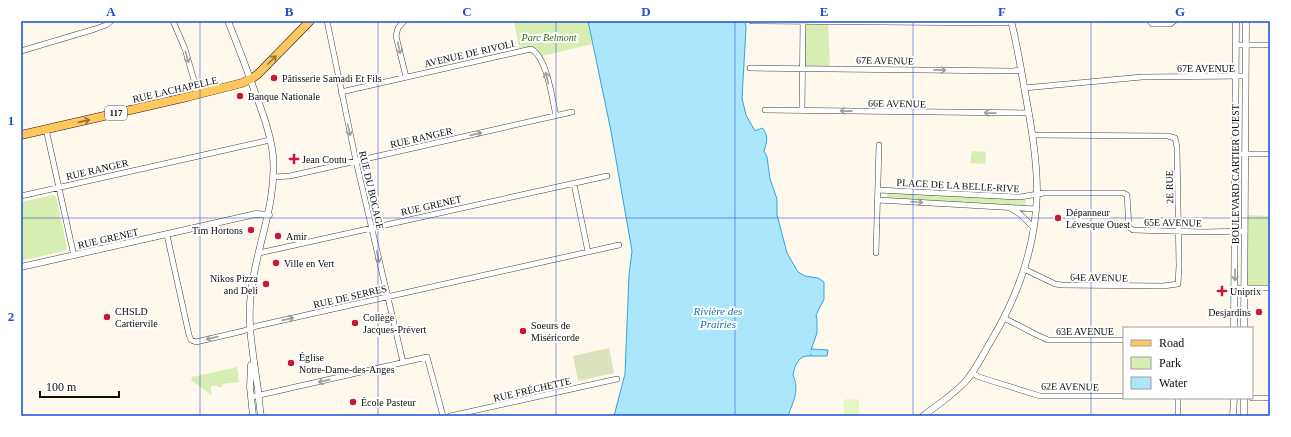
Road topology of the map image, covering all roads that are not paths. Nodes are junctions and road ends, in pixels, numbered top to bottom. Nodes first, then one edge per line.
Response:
1 (111, 21) edge
2 (173, 21) edge
3 (228, 21) edge
4 (310, 21) edge
5 (327, 21) edge
6 (404, 21) edge
7 (752, 21) edge
8 (1150, 21) edge
9 (1174, 21) edge
10 (1236, 21) edge
11 (1246, 21) edge
12 (803, 22) edge
13 (1011, 22) edge
14 (1236, 45) junction
15 (1246, 45) junction
16 (1270, 45) edge
17 (21, 51) edge
18 (750, 68) dead end
19 (803, 68) junction
20 (1021, 70) junction
21 (1236, 76) junction
22 (1245, 76) junction
23 (406, 77) junction
24 (251, 79) junction
25 (1024, 88) junction
26 (341, 92) junction
27 (198, 94) junction
28 (765, 110) dead end
29 (802, 110) junction
30 (572, 112) dead end
31 (1028, 113) junction
32 (556, 116) junction
33 (46, 129) junction
34 (21, 135) edge
35 (1032, 135) junction
36 (270, 140) junction
37 (879, 145) dead end
38 (1235, 154) junction
39 (1245, 154) junction
40 (1270, 154) edge
41 (356, 161) junction
42 (607, 176) dead end
43 (274, 177) junction
44 (574, 184) junction
45 (59, 187) junction
46 (878, 190) junction
47 (1037, 193) junction
48 (21, 196) edge
49 (878, 200) junction
50 (1009, 207) junction
51 (1036, 209) junction
52 (269, 215) junction
53 (1033, 227) junction
54 (372, 229) junction
55 (1235, 231) junction
56 (1245, 231) junction
57 (1178, 232) junction
58 (167, 235) junction
59 (619, 245) dead end
60 (588, 252) junction
61 (259, 253) junction
62 (876, 254) dead end
63 (74, 256) junction
64 (21, 267) edge
65 (1024, 269) junction
66 (1178, 284) joint
67 (1235, 288) junction
68 (1245, 288) junction
69 (1270, 288) edge
70 (387, 297) junction
71 (1004, 318) junction
72 (1234, 327) edge
73 (1244, 327) edge
74 (250, 328) junction
75 (1123, 340) edge
76 (252, 351) junction
77 (403, 362) junction
78 (972, 373) junction
79 (617, 379) dead end
80 (258, 396) junction
81 (1123, 396) edge
82 (251, 397) junction
83 (1253, 398) edge
84 (1270, 398) edge
85 (1178, 399) edge
86 (1234, 399) edge
87 (1244, 399) edge
88 (253, 416) edge
89 (261, 416) edge
90 (443, 416) edge
91 (450, 416) edge
92 (923, 416) edge
93 (1178, 416) edge
94 (1233, 416) edge
95 (1244, 416) edge

1 - 17 street
2 -> 27 street
3 - 24 street
24 -> 4 main road, RUE LACHAPELLE / 117
5 - 26 street, RUE DU BOCAGE
6 -> 23 street
7 - 12 street
8 - 9 street
10 - 14 street, BOULEVARD CARTIER OUEST
11 - 15 street, BOULEVARD CARTIER OUEST
12 - 13 street
12 - 19 street
13 - 20 street
14 - 15 street
14 - 21 street, BOULEVARD CARTIER OUEST
15 - 16 street
15 - 22 street, BOULEVARD CARTIER OUEST
18 - 19 street, 67E AVENUE
19 -> 20 street, 67E AVENUE
19 - 29 street
20 - 25 street
21 - 22 street, 67E AVENUE
21 - 25 street, 67E AVENUE
21 - 38 street, BOULEVARD CARTIER OUEST
22 - 39 street, BOULEVARD CARTIER OUEST
23 - 26 street, AVENUE DE RIVOLI
32 -> 23 street, AVENUE DE RIVOLI
24 - 27 main road, RUE LACHAPELLE / 117
24 - 36 street
25 - 31 street
26 -> 41 street, RUE DU BOCAGE
33 -> 27 main road, RUE LACHAPELLE / 117
28 - 29 street, 66E AVENUE
31 -> 29 street, 66E AVENUE
30 - 32 street, RUE RANGER
31 - 35 street
41 -> 32 street, RUE RANGER
33 - 34 main road, RUE LACHAPELLE / 117
33 - 45 street
35 - 47 street
35 - 57 street, 2E RUE
36 - 43 street
36 - 45 street, RUE RANGER
37 - 46 street
38 - 39 street
38 - 55 street, BOULEVARD CARTIER OUEST
39 - 40 street
39 - 56 street, BOULEVARD CARTIER OUEST
41 - 43 street, RUE RANGER
41 - 54 street, RUE DU BOCAGE
42 - 44 street, RUE GRENET
43 - 52 street
44 - 54 street, RUE GRENET
44 - 60 street
45 - 48 street, RUE RANGER
45 - 63 street
46 - 47 street, PLACE DE LA BELLE-RIVE
46 - 49 street
47 - 51 street
47 - 57 street, 65E AVENUE
49 -> 50 street, PLACE DE LA BELLE-RIVE
49 - 62 street
50 - 51 street, PLACE DE LA BELLE-RIVE
50 - 53 street, PLACE DE LA BELLE-RIVE
51 - 53 street
52 - 58 street, RUE GRENET
52 - 61 street
53 - 65 street
54 - 61 street, RUE GRENET
54 -> 70 street, RUE DU BOCAGE
55 - 56 street, 65E AVENUE
55 - 57 street, 65E AVENUE
55 -> 67 street, BOULEVARD CARTIER OUEST
56 - 68 street, BOULEVARD CARTIER OUEST
57 - 66 street, 2E RUE
58 - 63 street, RUE GRENET
74 -> 58 street, RUE DE SERRES
59 - 60 street, RUE DE SERRES
60 - 70 street, RUE DE SERRES
61 - 74 street
63 - 64 street, RUE GRENET
65 - 66 street, 64E AVENUE
65 - 71 street
67 - 68 street
67 - 72 street, BOULEVARD CARTIER OUEST
68 - 69 street
68 - 73 street, BOULEVARD CARTIER OUEST
74 -> 70 street, RUE DE SERRES
70 - 77 street, RUE DU BOCAGE
71 - 75 street, 63E AVENUE
71 - 78 street
74 - 76 street
76 - 80 street
76 - 82 street
77 -> 80 street
77 - 90 street
78 - 81 street, 62E AVENUE
78 - 92 street
79 - 91 street, RUE FRÉCHETTE
80 - 82 street
80 - 89 street
82 - 88 street
83 - 84 street
85 - 93 street
86 - 94 street
87 - 95 street

